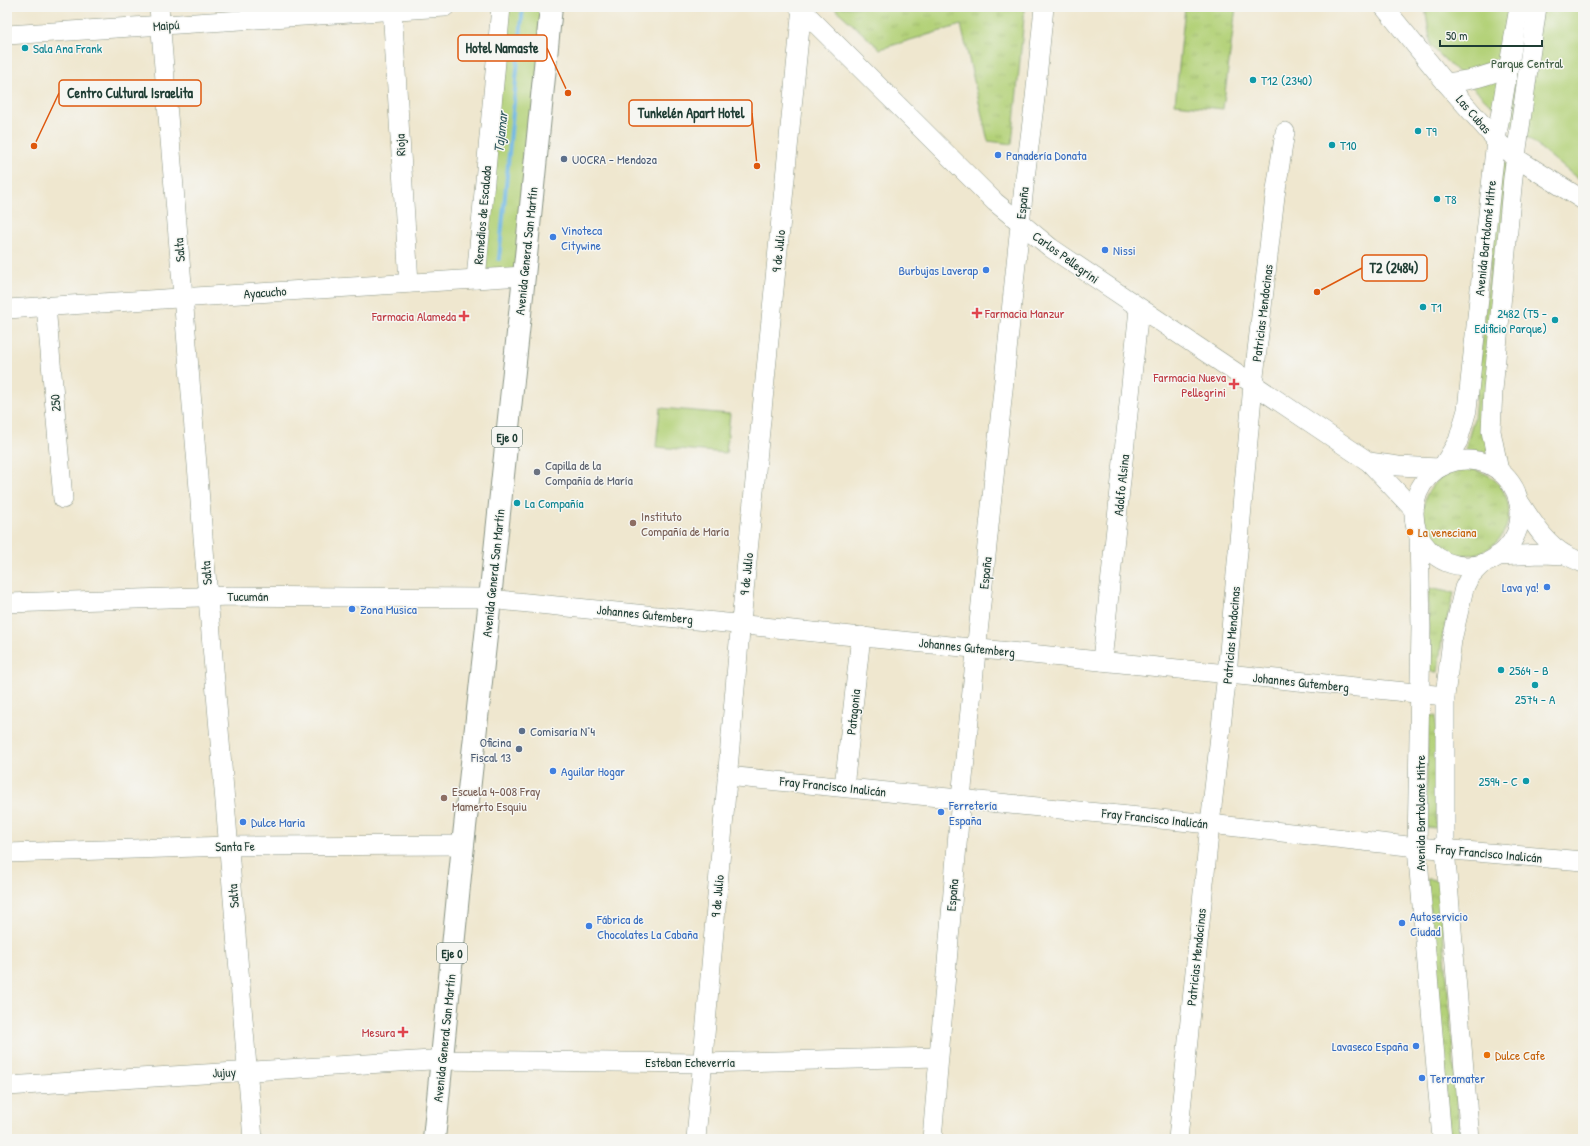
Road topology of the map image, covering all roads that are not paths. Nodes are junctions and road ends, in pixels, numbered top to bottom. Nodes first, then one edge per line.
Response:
1 (159, 7) edge
2 (445, 7) edge
3 (502, 7) edge
4 (551, 7) edge
5 (1044, 7) edge
6 (1384, 7) edge
7 (1519, 7) edge
8 (1537, 7) edge
9 (392, 8) edge
10 (801, 8) edge
11 (160, 26) junction
12 (7, 35) edge
13 (1509, 66) junction
14 (1446, 83) junction
15 (1285, 132) dead end
16 (1496, 140) junction
17 (1516, 158) junction
18 (1583, 200) edge
19 (1020, 223) junction
20 (524, 276) junction
21 (476, 279) junction
22 (409, 283) junction
23 (183, 297) junction
24 (46, 306) junction
25 (7, 309) edge
26 (1139, 309) junction
27 (1254, 385) junction
28 (1369, 462) junction
29 (1441, 467) junction
30 (1499, 471) junction
31 (64, 499) dead end
32 (1518, 499) junction
33 (1414, 510) junction
34 (1419, 535) junction
35 (1565, 555) junction
36 (1490, 559) junction
37 (1583, 563) edge
38 (208, 597) junction
39 (490, 598) junction
40 (7, 604) edge
41 (741, 624) junction
42 (861, 636) junction
43 (977, 648) junction
44 (1102, 661) junction
45 (1227, 674) junction
46 (1421, 694) junction
47 (1445, 696) junction
48 (727, 776) junction
49 (844, 787) junction
50 (961, 798) junction
51 (1210, 824) junction
52 (463, 845) junction
53 (229, 846) junction
54 (1417, 847) junction
55 (1445, 849) junction
56 (7, 853) edge
57 (1583, 861) edge
58 (938, 1057) junction
59 (441, 1060) junction
60 (703, 1063) junction
61 (247, 1071) junction
62 (7, 1086) edge
63 (253, 1139) edge
64 (434, 1139) edge
65 (696, 1139) edge
66 (932, 1139) edge
67 (1178, 1139) edge
68 (1442, 1139) edge
69 (1470, 1139) edge

1 - 11 street, Salta
2 - 9 street, Maipú
3 - 21 street, Remedios de Escalada
4 - 20 main road, Avenida General San Martín / Eje 0
5 - 19 street, España
6 - 14 street, Las Cubas
7 - 13 street, Avenida Bartolomé Mitre
8 - 17 street, Avenida Bartolomé Mitre
9 - 11 street, Maipú
9 - 22 street, Rioja
10 - 19 street, Carlos Pellegrini
10 - 41 street, 9 de Julio
11 - 12 street, Maipú
11 - 23 street, Salta
13 - 14 street
13 - 16 street, Avenida Bartolomé Mitre
14 - 16 street, Las Cubas
15 - 27 street, Patricias Mendocinas
16 - 17 street, Las Cubas
16 - 29 street, Avenida Bartolomé Mitre
17 - 18 street, Las Cubas
17 - 30 street, Avenida Bartolomé Mitre
19 - 26 street, Carlos Pellegrini
19 - 43 street, España
20 - 21 street, Ayacucho
20 - 39 main road, Avenida General San Martín / Eje 0
21 - 22 street, Ayacucho
22 - 23 street, Ayacucho
23 - 24 street, Ayacucho
23 - 38 street, Salta
24 - 25 street, Ayacucho
24 - 31 street, 250
26 - 27 street, Carlos Pellegrini
26 - 44 street, Adolfo Alsina
27 - 28 street, Carlos Pellegrini
27 - 45 street, Patricias Mendocinas
28 - 29 street, Carlos Pellegrini
28 - 33 street, Carlos Pellegrini
29 - 30 street
29 - 33 street
30 - 32 street
32 - 35 street
32 - 36 street
33 - 34 street
34 - 36 street
34 - 46 street, Avenida Bartolomé Mitre
35 - 36 street
35 - 37 street
36 - 47 street, Avenida Bartolomé Mitre
38 - 39 street, Tucumán
38 - 40 street, Tucumán
38 - 53 street, Salta
39 - 41 street, Johannes Gutemberg
39 - 52 main road, Avenida General San Martín / Eje 0
41 - 42 street, Johannes Gutemberg
41 - 48 street, 9 de Julio
42 - 43 street, Johannes Gutemberg
42 - 49 street, Patagonia
43 - 44 street, Johannes Gutemberg
43 - 50 street, España
44 - 45 street, Johannes Gutemberg
45 - 46 street, Johannes Gutemberg
45 - 51 street, Patricias Mendocinas
46 - 47 street, Johannes Gutemberg
46 - 54 street, Avenida Bartolomé Mitre
47 - 55 street, Avenida Bartolomé Mitre
48 - 49 street, Fray Francisco Inalicán
48 - 60 street, 9 de Julio
49 - 50 street, Fray Francisco Inalicán
50 - 51 street, Fray Francisco Inalicán
50 - 58 street, España
51 - 54 street, Fray Francisco Inalicán
51 - 67 street, Patricias Mendocinas
52 - 53 street, Santa Fe
52 - 59 main road, Avenida General San Martín / Eje 0
53 - 56 street, Santa Fe
53 - 61 street, Salta
54 - 55 street, Fray Francisco Inalicán
54 - 68 street, Avenida Bartolomé Mitre
55 - 57 street, Fray Francisco Inalicán
55 - 69 street, Avenida Bartolomé Mitre
58 - 60 street, Esteban Echeverría
58 - 66 street, España
59 - 60 street, Esteban Echeverría
59 - 61 street, Jujuy
59 - 64 main road, Avenida General San Martín / Eje 0
60 - 65 street, 9 de Julio
61 - 62 street, Jujuy
61 - 63 street, Salta

